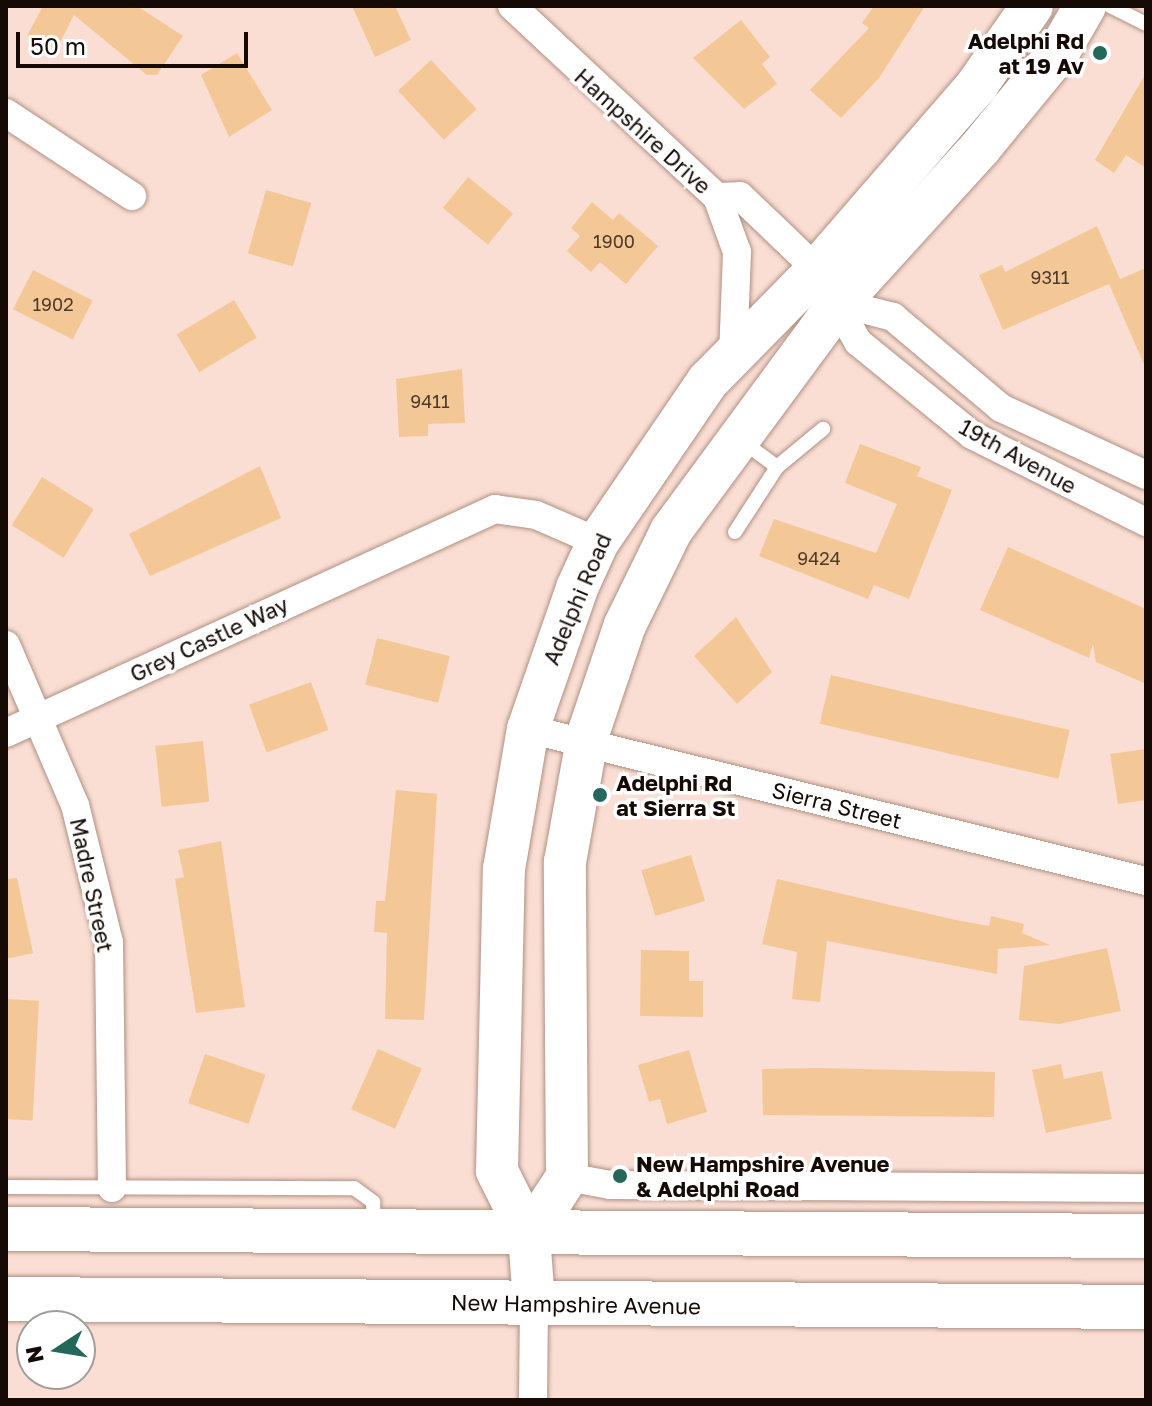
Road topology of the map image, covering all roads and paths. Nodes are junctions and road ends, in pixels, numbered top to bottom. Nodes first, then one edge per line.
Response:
1 (512, 6) edge
2 (1032, 6) edge
3 (1085, 6) edge
4 (1110, 6) edge
5 (1146, 24) edge
6 (6, 113) edge
7 (132, 196) dead end
8 (717, 197) junction
9 (828, 286) junction
10 (733, 355) junction
11 (994, 402) junction
12 (823, 429) dead end
13 (972, 435) junction
14 (739, 439) junction
15 (777, 467) junction
16 (1146, 475) edge
17 (1146, 522) edge
18 (735, 532) dead end
19 (598, 542) junction
20 (6, 645) edge
21 (41, 719) junction
22 (528, 729) junction
23 (6, 733) edge
24 (586, 743) junction
25 (1146, 881) edge
26 (567, 1177) junction
27 (6, 1187) edge
28 (112, 1188) junction
29 (1146, 1188) edge
30 (6, 1229) edge
31 (374, 1233) junction
32 (529, 1235) junction
33 (1146, 1236) edge
34 (6, 1299) edge
35 (534, 1302) junction
36 (1146, 1307) edge
37 (533, 1400) edge

1 - 8 street, Hampshire Drive
2 - 9 main road, Adelphi Road
3 - 9 main road, Adelphi Road
4 - 5 lane
6 - 7 street
8 - 9 street, Hampshire Drive
8 - 10 street
9 - 10 main road, Adelphi Road
9 - 11 street, 19th Avenue
9 - 13 street, 19th Avenue
9 - 14 main road, Adelphi Road
10 - 19 main road, Adelphi Road
11 - 13 street
11 - 16 street, 19th Avenue
12 - 15 lane
13 - 17 street, 19th Avenue
14 - 15 lane
14 - 24 main road, Adelphi Road
15 - 18 lane
19 - 21 street, Grey Castle Way
19 - 22 main road, Adelphi Road
20 - 21 street, Madre Street
21 - 23 street, Grey Castle Way
21 - 28 street, Madre Street
22 - 24 street, Sierra Street
22 - 32 main road, Adelphi Road
24 - 25 street, Sierra Street
24 - 26 main road, Adelphi Road
26 - 29 street
26 - 32 main road
27 - 28 lane
28 - 31 lane
30 - 31 main road
31 - 32 main road
32 - 33 main road
32 - 35 main road, Adelphi Road
34 - 35 main road, New Hampshire Avenue
35 - 36 main road, New Hampshire Avenue
35 - 37 street

